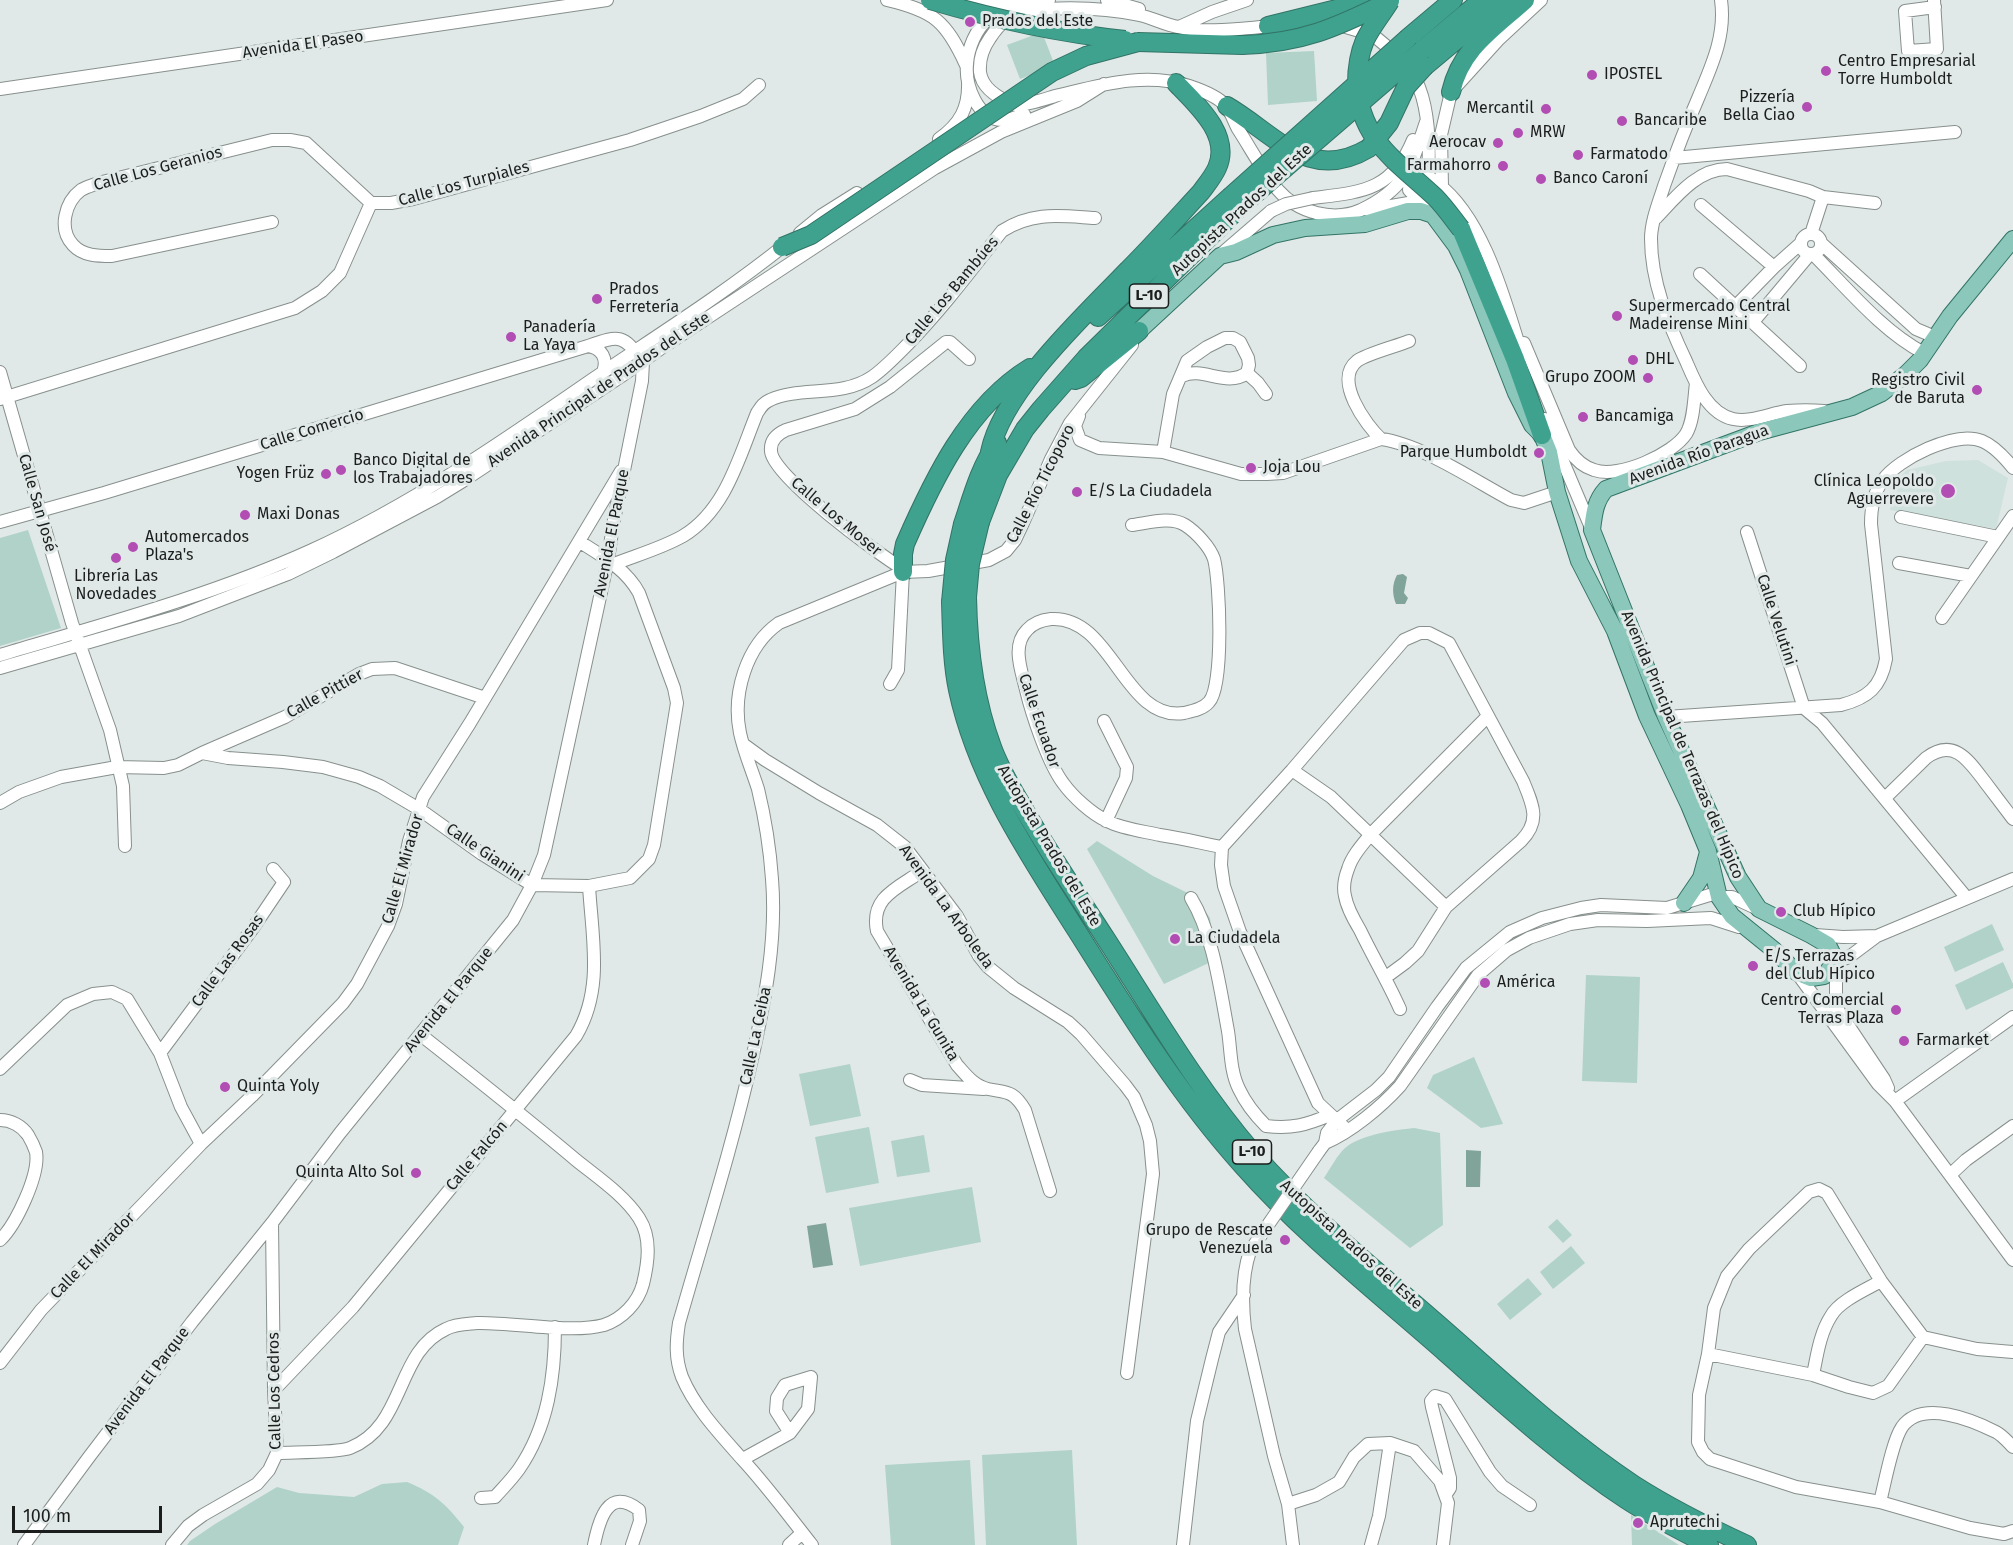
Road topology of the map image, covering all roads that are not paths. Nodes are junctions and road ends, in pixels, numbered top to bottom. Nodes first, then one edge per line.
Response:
1 (607, 0) edge
2 (886, 0) edge
3 (930, 0) edge
4 (971, 0) edge
5 (1049, 0) edge
6 (1107, 0) edge
7 (1247, 0) edge
8 (1385, 0) edge
9 (1453, 0) edge
10 (1482, 0) edge
11 (1504, 0) edge
12 (1524, 0) edge
13 (1541, 0) edge
14 (1721, 0) edge
15 (1036, 1) edge
16 (1130, 3) edge
17 (1014, 6) junction
18 (1156, 19) junction
19 (1268, 26) junction
20 (1178, 27) junction
21 (1138, 42) junction
22 (1418, 52) junction
23 (966, 65) junction
24 (968, 82) junction
25 (1176, 83) junction
26 (1104, 84) junction
27 (759, 85) dead end
28 (0, 90) edge
29 (1421, 92) junction
30 (1451, 92) junction
31 (1227, 106) junction
32 (1426, 122) junction
33 (1955, 132) dead end
34 (1674, 158) junction
35 (1428, 177) junction
36 (1442, 187) junction
37 (1823, 197) junction
38 (1420, 201) junction
39 (1875, 202) dead end
40 (372, 203) junction
41 (1701, 205) dead end
42 (1361, 210) junction
43 (1095, 218) dead end
44 (1654, 221) junction
45 (272, 222) dead end
46 (1454, 231) junction
47 (1811, 234) junction
48 (2013, 239) edge
49 (1801, 243) junction
50 (1822, 244) junction
51 (782, 247) junction
52 (1811, 254) junction
53 (1220, 256) junction
54 (1774, 267) junction
55 (1700, 274) dead end
56 (1761, 280) junction
57 (1775, 295) junction
58 (1884, 300) junction
59 (1736, 307) junction
60 (1873, 314) junction
61 (1510, 317) junction
62 (1753, 322) junction
63 (1138, 331) junction
64 (1935, 338) junction
65 (1409, 341) dead end
66 (588, 346) junction
67 (1924, 353) junction
68 (1058, 354) junction
69 (639, 357) junction
70 (969, 359) dead end
71 (1041, 362) junction
72 (1800, 366) dead end
73 (0, 372) edge
74 (603, 372) junction
75 (1246, 373) junction
76 (1182, 376) junction
77 (1696, 383) junction
78 (1060, 387) junction
79 (1266, 394) dead end
80 (4, 398) edge
81 (1080, 411) junction
82 (1837, 411) junction
83 (1542, 435) joint
84 (1381, 439) junction
85 (990, 452) junction
86 (1163, 452) junction
87 (625, 462) junction
88 (2013, 468) edge
89 (1557, 492) junction
90 (39, 513) junction
91 (1901, 516) dead end
92 (2013, 516) edge
93 (0, 522) edge
94 (1132, 525) dead end
95 (1592, 530) junction
96 (1747, 532) dead end
97 (1998, 537) junction
98 (579, 542) junction
99 (611, 562) junction
100 (1899, 563) dead end
101 (903, 570) junction
102 (1971, 576) junction
103 (959, 600) junction
104 (1942, 618) dead end
105 (78, 639) junction
106 (0, 655) edge
107 (0, 668) edge
108 (890, 684) dead end
109 (485, 698) junction
110 (1804, 708) junction
111 (1488, 716) junction
112 (1666, 717) junction
113 (1104, 721) dead end
114 (743, 744) junction
115 (202, 753) junction
116 (117, 767) junction
117 (1292, 770) junction
118 (1885, 798) junction
119 (0, 803) edge
120 (419, 809) junction
121 (2013, 819) edge
122 (1106, 821) junction
123 (1371, 834) junction
124 (125, 846) dead end
125 (1222, 848) junction
126 (1708, 851) junction
127 (273, 869) dead end
128 (922, 871) junction
129 (2013, 879) edge
130 (532, 885) junction
131 (589, 886) junction
132 (1719, 897) junction
133 (1966, 897) junction
134 (1191, 898) dead end
135 (1684, 903) junction
136 (1446, 907) junction
137 (1759, 909) junction
138 (1753, 934) junction
139 (1811, 935) junction
140 (1877, 936) junction
141 (1834, 963) junction
142 (1796, 972) junction
143 (1386, 977) junction
144 (1400, 1009) dead end
145 (2013, 1017) edge
146 (421, 1035) junction
147 (159, 1053) junction
148 (957, 1065) junction
149 (0, 1069) edge
150 (910, 1080) dead end
151 (945, 1087) junction
152 (988, 1089) junction
153 (1893, 1099) junction
154 (516, 1109) junction
155 (1333, 1117) junction
156 (0, 1120) edge
157 (2013, 1126) edge
158 (1347, 1130) junction
159 (201, 1144) junction
160 (1322, 1147) junction
161 (1950, 1175) junction
162 (1050, 1191) dead end
163 (272, 1223) junction
164 (0, 1240) edge
165 (2008, 1244) edge
166 (2013, 1260) edge
167 (1881, 1281) junction
168 (1244, 1295) junction
169 (555, 1327) junction
170 (1923, 1337) junction
171 (2013, 1352) edge
172 (1708, 1354) junction
173 (0, 1363) edge
174 (1127, 1373) dead end
175 (1813, 1375) junction
176 (274, 1390) junction
177 (790, 1433) dead end
178 (1390, 1443) junction
179 (2013, 1447) edge
180 (278, 1453) junction
181 (743, 1460) junction
182 (1446, 1494) junction
183 (481, 1498) dead end
184 (1880, 1502) junction
185 (1288, 1504) junction
186 (1530, 1505) dead end
187 (2013, 1531) edge
188 (802, 1533) junction
189 (24, 1545) edge
190 (172, 1545) edge
191 (594, 1545) edge
192 (632, 1545) edge
193 (789, 1545) edge
194 (812, 1545) edge
195 (1182, 1545) edge
196 (1293, 1545) edge
197 (1371, 1545) edge
198 (1443, 1545) edge
199 (1709, 1545) edge
200 (1747, 1545) edge

1 - 28 street, Avenida El Paseo
2 - 23 street
3 - 21 highway, bridge
4 - 17 street
5 - 15 street
6 - 16 street
7 - 20 street
8 - 19 highway
8 - 21 highway, bridge
8 - 46 highway, bridge
9 - 22 highway, Autopista Prados del Este / L-10
10 - 22 highway, Autopista Prados del Este / L-10
11 - 22 highway
12 - 30 highway
13 - 30 street
14 - 34 street, Avenida Río Paragua
15 - 17 street
16 - 18 street
17 - 23 street
18 - 20 street
18 - 26 street
19 - 20 street
19 - 29 street
21 - 51 highway, bridge
22 - 31 highway, bridge
22 - 68 highway, Autopista Prados del Este / L-10, bridge
22 - 78 highway, Autopista Prados del Este / L-10, bridge
23 - 24 street
24 - 26 street
24 - 51 street, Avenida Principal de Prados del Este
25 - 26 street
25 - 31 street
25 - 71 highway
26 - 69 street, Avenida Principal de Prados del Este
27 - 40 street, Calle Los Turpiales
29 - 32 street
29 - 53 street, bridge
30 - 36 street
31 - 42 street
32 - 35 street
32 - 42 street
33 - 34 street
34 - 44 street, Avenida Río Paragua
35 - 36 street, Avenida Principal de Terrazas del Hípico
35 - 38 street
36 - 61 street, Avenida Principal de Terrazas del Hípico
37 - 39 street
37 - 44 street
37 - 47 street
38 - 42 street
38 - 46 street
40 - 45 street, Calle Los Geranios
40 - 80 street
41 - 54 street
43 - 99 street, Calle Los Bambúes
44 - 77 street, Avenida Río Paragua
46 - 53 main road
46 - 83 highway
47 - 49 street
47 - 50 street
48 - 64 main road, Avenida Río Paragua
49 - 52 street
49 - 54 street
50 - 52 street
50 - 58 street
51 - 69 street, Avenida Principal de Prados del Este
52 - 57 street
52 - 60 street
53 - 63 main road
54 - 56 street
55 - 59 street
56 - 57 street
56 - 59 street
57 - 62 street
58 - 60 street
58 - 64 street
59 - 62 street
60 - 67 street
61 - 77 street
61 - 95 street, Avenida Principal de Terrazas del Hípico
62 - 72 street
63 - 78 highway
63 - 81 street, Calle Río Ticoporo
64 - 67 main road, Avenida Río Paragua
65 - 84 street
66 - 69 street, Calle Comercio
66 - 74 street
66 - 90 street, Calle Comercio
67 - 82 main road, Avenida Río Paragua
68 - 71 highway
68 - 85 highway, Autopista Prados del Este / L-10
69 - 74 street, Avenida Principal de Prados del Este
69 - 87 street, Avenida El Parque
69 - 105 street, Avenida Principal de Prados del Este
70 - 101 street, Calle Los Moser
71 - 85 highway
71 - 101 highway
73 - 80 street, Calle San José
74 - 105 street, Avenida Principal de Prados del Este
75 - 76 street
75 - 76 street
75 - 79 street
76 - 86 street
77 - 82 street, Avenida Río Paragua
78 - 103 highway, Autopista Prados del Este / L-10, bridge
80 - 90 street, Calle San José
81 - 86 street
81 - 101 street, Calle Río Ticoporo
82 - 95 main road, Avenida Río Paragua
83 - 89 main road, Avenida Principal de Terrazas del Hípico
84 - 86 street
84 - 89 street
85 - 103 highway, Autopista Prados del Este / L-10, bridge
87 - 98 street, Calle El Mirador
87 - 99 street, Avenida El Parque
88 - 110 street
89 - 126 main road, Avenida Principal de Terrazas del Hípico
90 - 93 street, Calle Comercio
90 - 105 street, Calle San José
91 - 97 street
92 - 97 street
94 - 122 street, Calle Ecuador
95 - 112 main road, Avenida Principal de Terrazas del Hípico
96 - 110 street, Calle Velutini
97 - 102 street
98 - 99 street, Calle Gianini
98 - 109 street, Calle El Mirador
99 - 130 street, Avenida El Parque
99 - 131 street, Calle Gianini
100 - 102 street
101 - 108 street
101 - 114 street, Calle La Ceiba
102 - 104 street
103 - 199 highway, Autopista Prados del Este / L-10
103 - 200 highway, Autopista Prados del Este / L-10
105 - 106 street, Avenida Principal de Prados del Este
105 - 107 street, Avenida Principal de Prados del Este
105 - 116 street, Calle San José
109 - 115 street, Calle Pittier
109 - 120 street, Calle El Mirador
110 - 112 street
110 - 118 street
111 - 117 street
111 - 123 street
111 - 136 street
112 - 137 main road, Avenida Principal de Terrazas del Hípico
113 - 122 street
114 - 128 street, Avenida La Arboleda
114 - 181 street, Calle La Ceiba
115 - 116 street
115 - 120 street, Calle Gianini
116 - 119 street
116 - 124 street, Calle San José
117 - 123 street
117 - 125 street
118 - 121 street
118 - 133 street
120 - 130 street, Calle Gianini
120 - 159 street, Calle El Mirador
122 - 125 street, Calle Ecuador
123 - 136 street
123 - 143 street
125 - 155 street
126 - 132 main road, Avenida Principal de Terrazas del Hípico
126 - 135 main road
127 - 147 street, Calle Las Rosas
128 - 148 street, Avenida La Gunita
128 - 174 street, Avenida La Arboleda
129 - 133 street
130 - 131 street, Calle Gianini
130 - 146 street, Avenida El Parque
131 - 154 street, Calle Falcón
132 - 135 street
132 - 137 street
132 - 138 main road, Avenida Principal de Terrazas del Hípico
133 - 140 street
134 - 155 street
135 - 155 street
136 - 143 street
137 - 139 main road, Avenida Principal de Terrazas del Hípico
138 - 142 main road, Avenida Principal de Terrazas del Hípico
138 - 158 street
139 - 140 street
139 - 141 main road, Avenida Principal de Terrazas del Hípico
140 - 141 street
141 - 142 main road
141 - 153 street
142 - 153 street
143 - 144 street
145 - 153 street
146 - 154 street
146 - 163 street, Avenida El Parque
147 - 149 street
147 - 159 street
148 - 151 street
148 - 152 street, Avenida La Gunita
150 - 151 street
151 - 152 street
152 - 162 street, Avenida La Gunita
153 - 161 street
154 - 169 street
154 - 176 street, Calle Falcón
155 - 158 street
155 - 160 street
156 - 164 street
157 - 161 street
158 - 160 street
159 - 173 street, Calle El Mirador
160 - 168 street, bridge
161 - 165 street
163 - 176 street, Calle Los Cedros
163 - 189 street, Avenida El Parque
165 - 166 street
167 - 170 street
167 - 172 street
167 - 175 street
168 - 185 street
168 - 195 street
169 - 180 street
169 - 183 street
170 - 171 street
170 - 175 street
172 - 175 street
172 - 184 street
176 - 180 street, Calle Los Cedros
177 - 181 street
178 - 182 street
178 - 185 street
178 - 197 street
179 - 184 street
180 - 190 street, Calle Los Cedros
181 - 188 street, Calle La Ceiba
182 - 186 street
182 - 198 street
184 - 187 street
185 - 196 street
188 - 193 street
188 - 194 street, Calle La Ceiba
191 - 192 street

